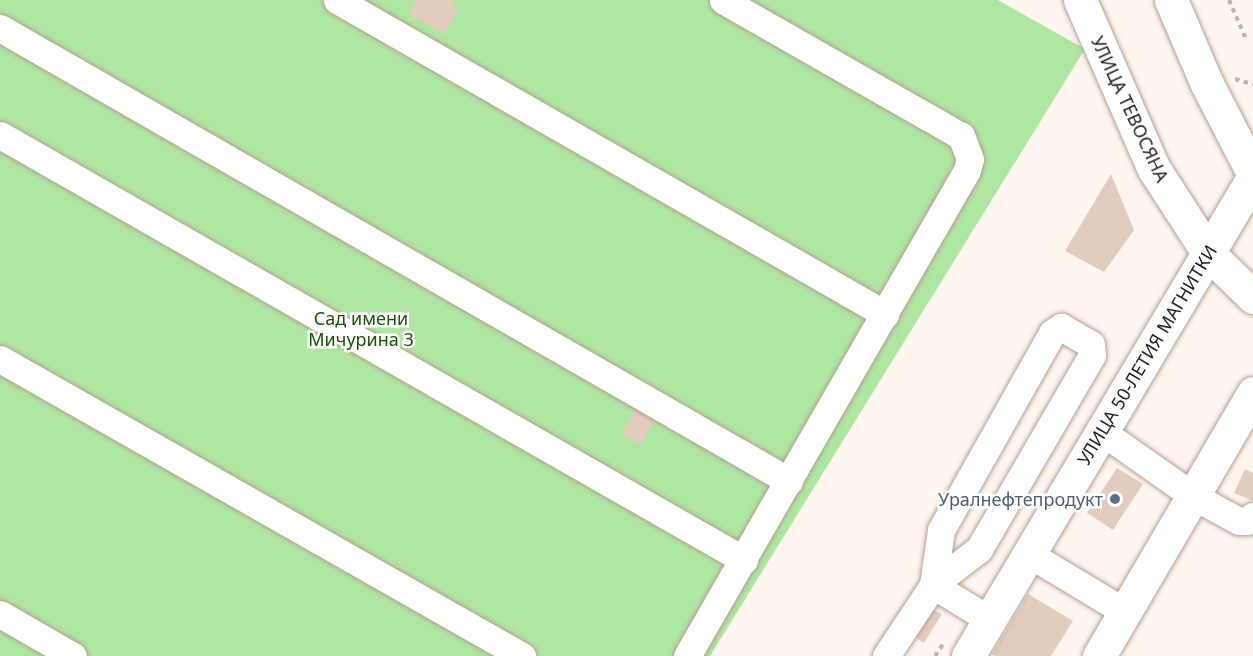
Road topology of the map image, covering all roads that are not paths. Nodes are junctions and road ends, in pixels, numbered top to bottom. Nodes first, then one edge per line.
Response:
1 (337, 0) edge
2 (723, 0) edge
3 (1080, 0) edge
4 (1171, 0) edge
5 (0, 28) edge
6 (0, 135) edge
7 (1253, 173) edge
8 (1253, 178) edge
9 (1209, 254) junction
10 (1253, 297) edge
11 (885, 314) junction
12 (0, 359) edge
13 (1253, 393) edge
14 (1101, 431) junction
15 (789, 481) junction
16 (1193, 496) junction
17 (1253, 516) edge
18 (1029, 554) junction
19 (744, 560) junction
20 (933, 585) junction
21 (1125, 612) junction
22 (0, 614) edge
23 (990, 620) junction
24 (73, 656) edge
25 (522, 656) edge
26 (687, 656) edge
27 (886, 656) edge
28 (968, 656) edge
29 (1099, 656) edge

1 - 11 lane
2 - 11 lane
3 - 9 main road, УЛИЦА ТЕВОСЯНА
4 - 7 main road
5 - 15 lane
6 - 19 lane
8 - 9 main road, УЛИЦА 50-ЛЕТИЯ МАГНИТКИ
9 - 10 main road, УЛИЦА ТЕВОСЯНА
9 - 14 main road, УЛИЦА 50-ЛЕТИЯ МАГНИТКИ
11 - 15 lane
12 - 25 lane
13 - 16 main road
14 - 16 lane
14 - 18 main road, УЛИЦА 50-ЛЕТИЯ МАГНИТКИ
15 - 19 lane
16 - 17 lane
16 - 21 main road
18 - 21 lane
18 - 23 main road, УЛИЦА 50-ЛЕТИЯ МАГНИТКИ
19 - 26 lane
20 - 20 lane
20 - 23 lane
20 - 27 lane
21 - 29 main road
22 - 24 lane
23 - 28 main road, УЛИЦА 50-ЛЕТИЯ МАГНИТКИ

